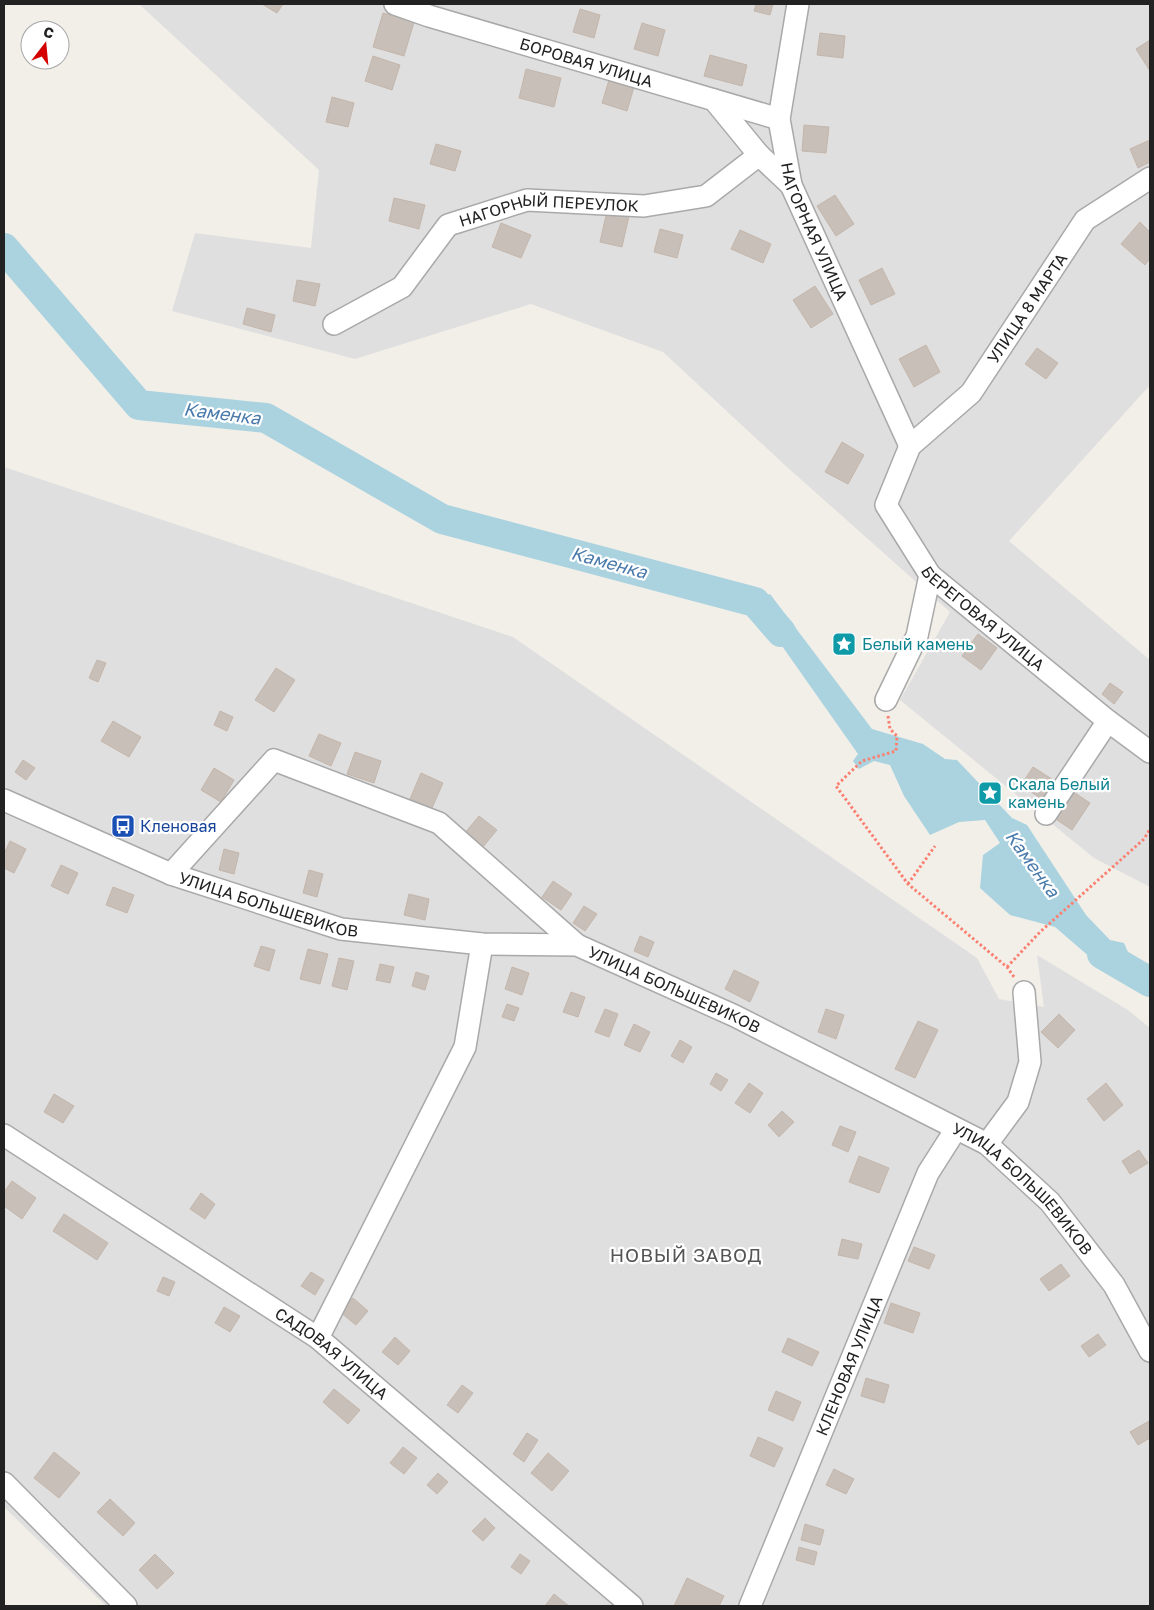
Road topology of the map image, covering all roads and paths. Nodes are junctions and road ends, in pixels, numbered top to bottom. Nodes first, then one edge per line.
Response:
1 (395, 4) edge
2 (798, 4) edge
3 (714, 100) junction
4 (780, 119) junction
5 (758, 154) junction
6 (1150, 178) edge
7 (791, 185) junction
8 (334, 324) dead end
9 (910, 446) junction
10 (930, 575) junction
11 (886, 700) dead end
12 (1108, 720) junction
13 (890, 729) dead end
14 (1150, 752) edge
15 (4, 800) edge
16 (1046, 814) dead end
17 (1150, 828) edge
18 (935, 846) dead end
19 (172, 874) junction
20 (908, 884) junction
21 (482, 944) junction
22 (577, 945) junction
23 (1007, 967) junction
24 (1024, 992) joint
25 (956, 1129) junction
26 (4, 1135) edge
27 (987, 1144) junction
28 (318, 1338) junction
29 (1150, 1351) edge
30 (4, 1483) edge
31 (126, 1606) edge
32 (632, 1606) edge
33 (750, 1606) edge

1 - 3 street, БОРОВАЯ УЛИЦА
2 - 4 street, НАГОРНАЯ УЛИЦА
3 - 4 street, БОРОВАЯ УЛИЦА
3 - 5 street
4 - 7 street, НАГОРНАЯ УЛИЦА
5 - 7 street
5 - 8 street, НАГОРНЫЙ ПЕРЕУЛОК
6 - 9 street, УЛИЦА 8 МАРТА
7 - 9 street, НАГОРНАЯ УЛИЦА
9 - 10 street, БЕРЕГОВАЯ УЛИЦА
10 - 11 street
10 - 12 street, БЕРЕГОВАЯ УЛИЦА
12 - 14 street, БЕРЕГОВАЯ УЛИЦА
12 - 16 street
13 - 20 path
15 - 19 street, УЛИЦА БОЛЬШЕВИКОВ
17 - 23 path
18 - 20 path
19 - 21 street, УЛИЦА БОЛЬШЕВИКОВ
19 - 22 street
20 - 23 path
21 - 22 street, УЛИЦА БОЛЬШЕВИКОВ
21 - 28 street
22 - 25 street, УЛИЦА БОЛЬШЕВИКОВ
23 - 24 path
24 - 27 street
25 - 27 street, УЛИЦА БОЛЬШЕВИКОВ
25 - 33 street, КЛЕНОВАЯ УЛИЦА
26 - 28 street, САДОВАЯ УЛИЦА
27 - 29 street, УЛИЦА БОЛЬШЕВИКОВ
28 - 32 street, САДОВАЯ УЛИЦА
30 - 31 street

